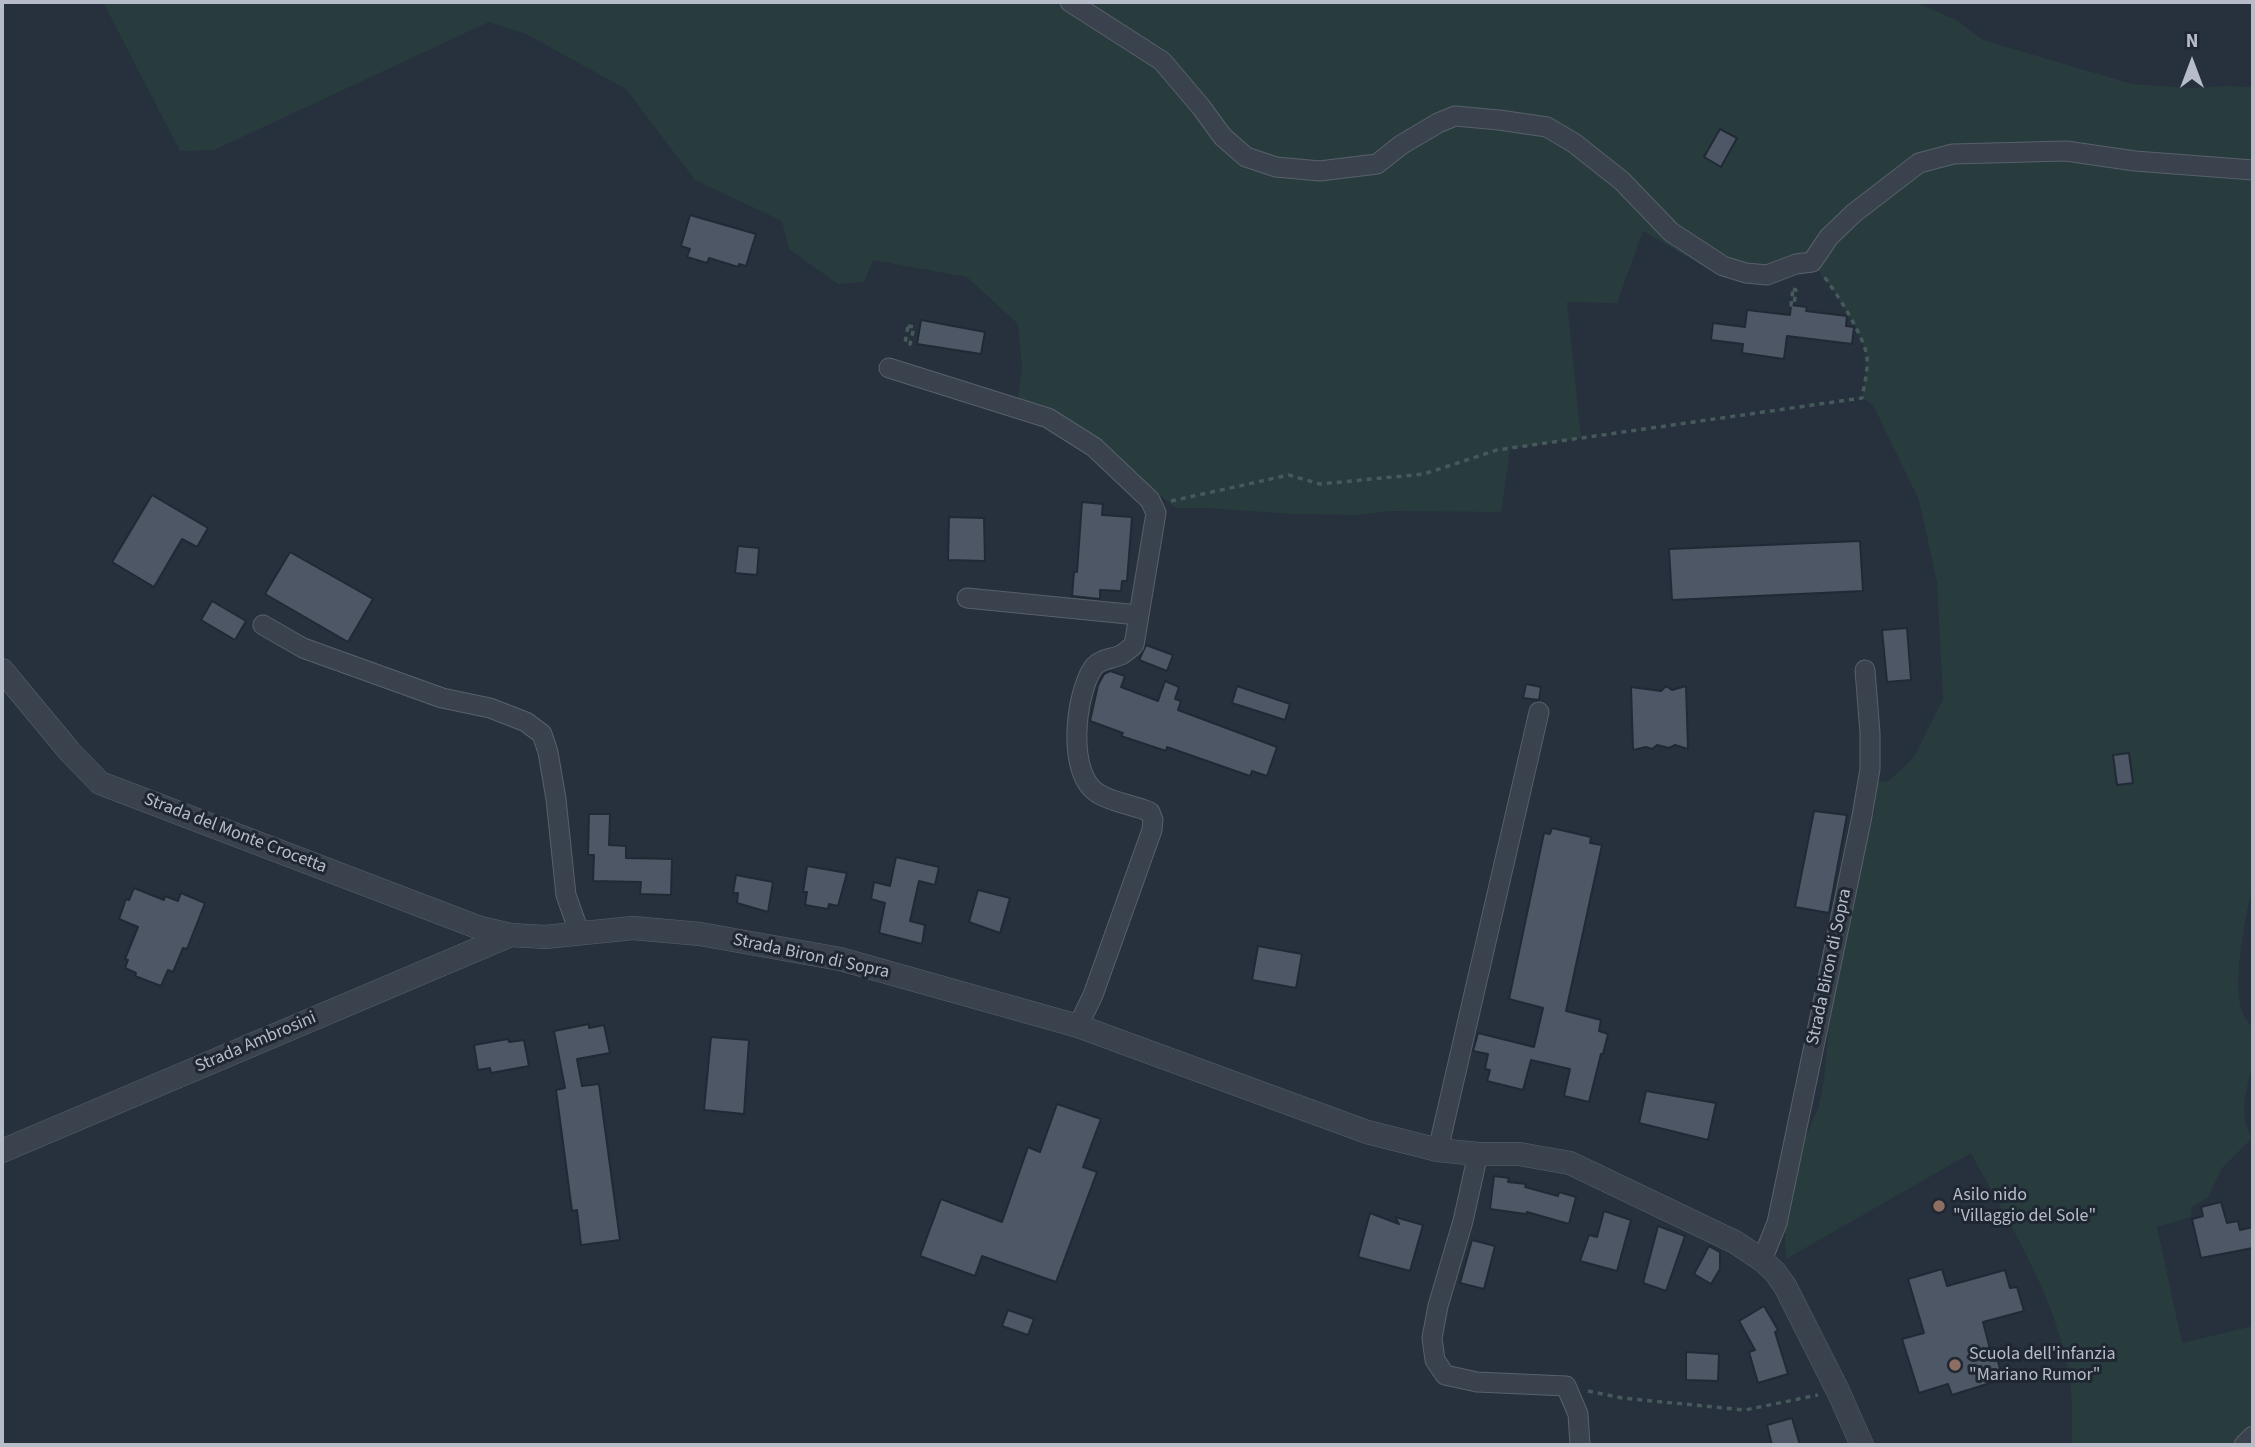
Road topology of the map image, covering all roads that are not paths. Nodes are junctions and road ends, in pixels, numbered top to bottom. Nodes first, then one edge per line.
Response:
1 (1070, 2) edge
2 (2253, 170) edge
3 (889, 368) dead end
4 (967, 598) dead end
5 (1138, 615) junction
6 (263, 625) dead end
7 (2, 670) edge
8 (1865, 670) dead end
9 (1539, 712) dead end
10 (579, 932) junction
11 (511, 935) junction
12 (1078, 1026) junction
13 (1438, 1150) junction
14 (2, 1151) edge
15 (1478, 1154) junction
16 (1762, 1260) junction
17 (2253, 1436) edge
18 (1580, 1445) edge
19 (1862, 1445) edge
20 (2244, 1445) edge

1 - 2 street
3 - 5 street
4 - 5 street
5 - 12 street
6 - 10 street
7 - 11 street, Strada del Monte Crocetta
8 - 16 street, Strada Biron di Sopra
9 - 13 street
10 - 11 street, Strada Biron di Sopra
10 - 12 street, Strada Biron di Sopra
11 - 14 street, Strada Ambrosini
12 - 13 street, Strada Biron di Sopra
13 - 15 street, Strada Biron di Sopra
15 - 16 street, Strada Biron di Sopra
15 - 18 street
16 - 19 street, Strada Biron di Sopra
17 - 20 street

